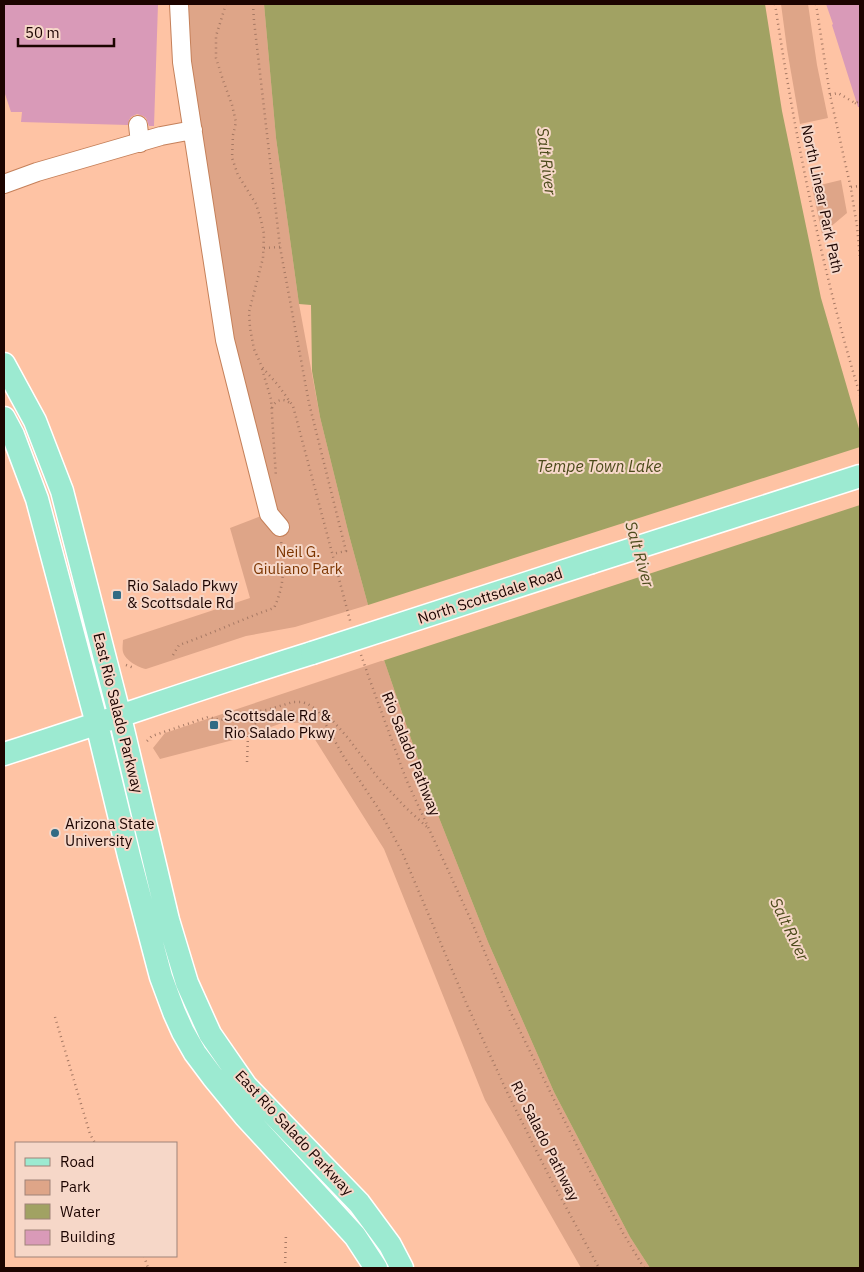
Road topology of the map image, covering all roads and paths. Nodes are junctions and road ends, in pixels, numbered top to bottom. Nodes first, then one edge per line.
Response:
1 (179, 4) edge
2 (226, 4) edge
3 (253, 4) edge
4 (775, 4) edge
5 (816, 4) edge
6 (830, 95) junction
7 (860, 102) edge
8 (855, 103) junction
9 (860, 106) edge
10 (193, 130) junction
11 (4, 184) edge
12 (860, 186) edge
13 (850, 187) junction
14 (857, 226) junction
15 (860, 229) edge
16 (280, 247) junction
17 (264, 248) junction
18 (860, 258) edge
19 (4, 364) edge
20 (262, 368) junction
21 (860, 395) edge
22 (293, 406) junction
23 (272, 410) junction
24 (4, 418) edge
25 (860, 476) edge
26 (276, 478) dead end
27 (280, 527) joint
28 (332, 554) junction
29 (354, 632) dead end
30 (360, 650) dead end
31 (173, 655) dead end
32 (126, 665) dead end
33 (134, 668) dead end
34 (267, 710) junction
35 (320, 712) junction
36 (120, 717) junction
37 (97, 724) junction
38 (146, 741) dead end
39 (4, 754) edge
40 (247, 762) dead end
41 (428, 828) junction
42 (55, 1018) dead end
43 (94, 1142) edge
44 (286, 1234) dead end
45 (285, 1268) edge
46 (376, 1268) edge
47 (402, 1268) edge
48 (599, 1268) edge
49 (644, 1268) edge

1 - 10 street
2 - 17 path
3 - 16 path
4 - 21 path, North Linear Park Path
5 - 6 path
6 - 8 path
6 - 13 path
7 - 8 path
8 - 9 path
10 - 11 street
10 - 27 street
12 - 13 path
13 - 14 path
14 - 15 path
14 - 18 path
16 - 17 path
16 - 28 path
17 - 20 path
19 - 36 main road, East Rio Salado Parkway
20 - 22 path
20 - 23 path
22 - 23 path
22 - 28 path
23 - 26 path
24 - 37 main road, East Rio Salado Parkway
25 - 36 main road, North Scottsdale Road, bridge
27 - 31 path
28 - 29 path
30 - 41 path, Rio Salado Pathway
32 - 33 path
34 - 35 path
34 - 38 path
34 - 40 path
35 - 41 path, Rio Salado Pathway
35 - 48 path, Rio Salado Pathway
36 - 37 main road, North Scottsdale Road
36 - 47 main road, East Rio Salado Parkway
37 - 39 main road, North Scottsdale Road
37 - 46 main road, East Rio Salado Parkway
41 - 49 path
42 - 43 path
44 - 45 path

